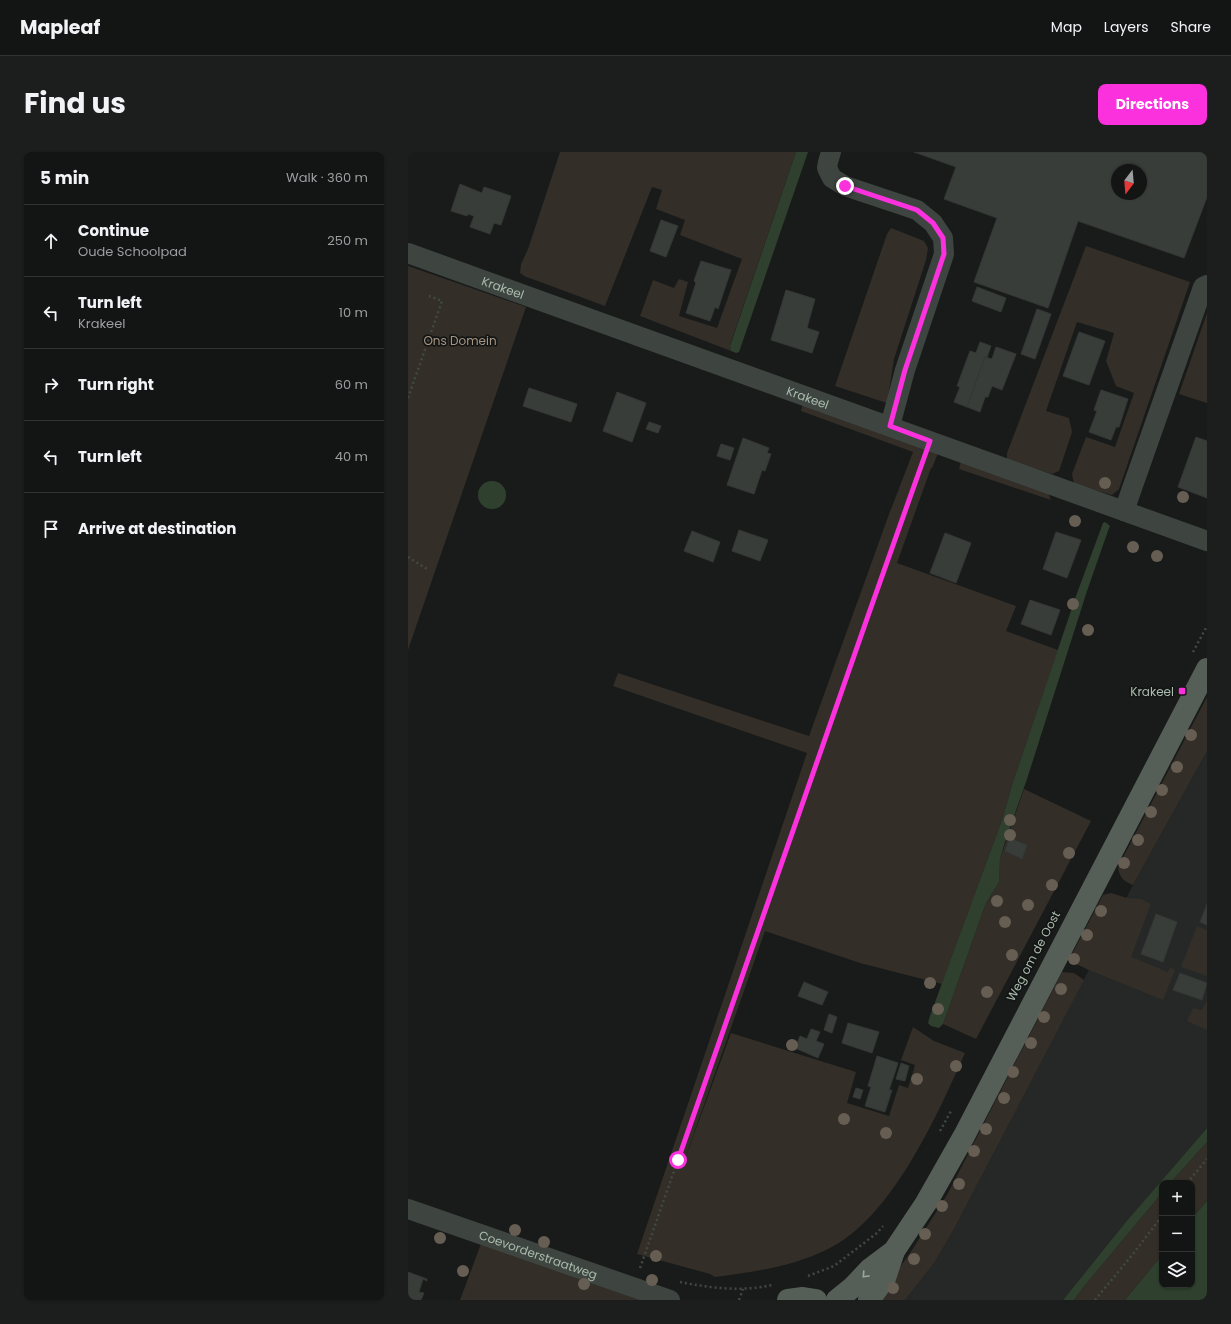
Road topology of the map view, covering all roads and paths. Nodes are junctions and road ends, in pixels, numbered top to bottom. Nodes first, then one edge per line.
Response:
1 (831, 152) edge
2 (408, 253) edge
3 (1207, 285) edge
4 (429, 296) dead end
5 (408, 398) edge
6 (890, 426) junction
7 (930, 441) junction
8 (1124, 511) junction
9 (1207, 541) edge
10 (408, 557) edge
11 (427, 569) dead end
12 (1207, 626) edge
13 (1198, 664) edge
14 (951, 1110) dead end
15 (936, 1138) dead end
16 (1207, 1159) edge
17 (1190, 1180) edge
18 (408, 1209) edge
19 (1159, 1220) edge
20 (887, 1221) dead end
21 (894, 1251) junction
22 (834, 1266) dead end
23 (647, 1270) dead end
24 (680, 1281) dead end
25 (670, 1300) edge
26 (739, 1300) edge
27 (788, 1300) edge
28 (816, 1300) edge
29 (837, 1300) edge
30 (869, 1300) edge
31 (1094, 1300) edge

1 - 6 street
2 - 6 street, Krakeel
3 - 8 street
4 - 5 path
6 - 7 street, Krakeel
7 - 8 street, Krakeel
7 - 23 path
8 - 9 street, Krakeel
10 - 11 path
12 - 13 path
13 - 21 main road, Weg om de Oost
14 - 15 path
16 - 17 path
18 - 25 street, Coevorderstraatweg
19 - 31 path
20 - 22 path
21 -> 29 main road, Weg om de Oost
21 - 30 main road, Weg om de Oost
24 - 26 path
27 - 28 main road

